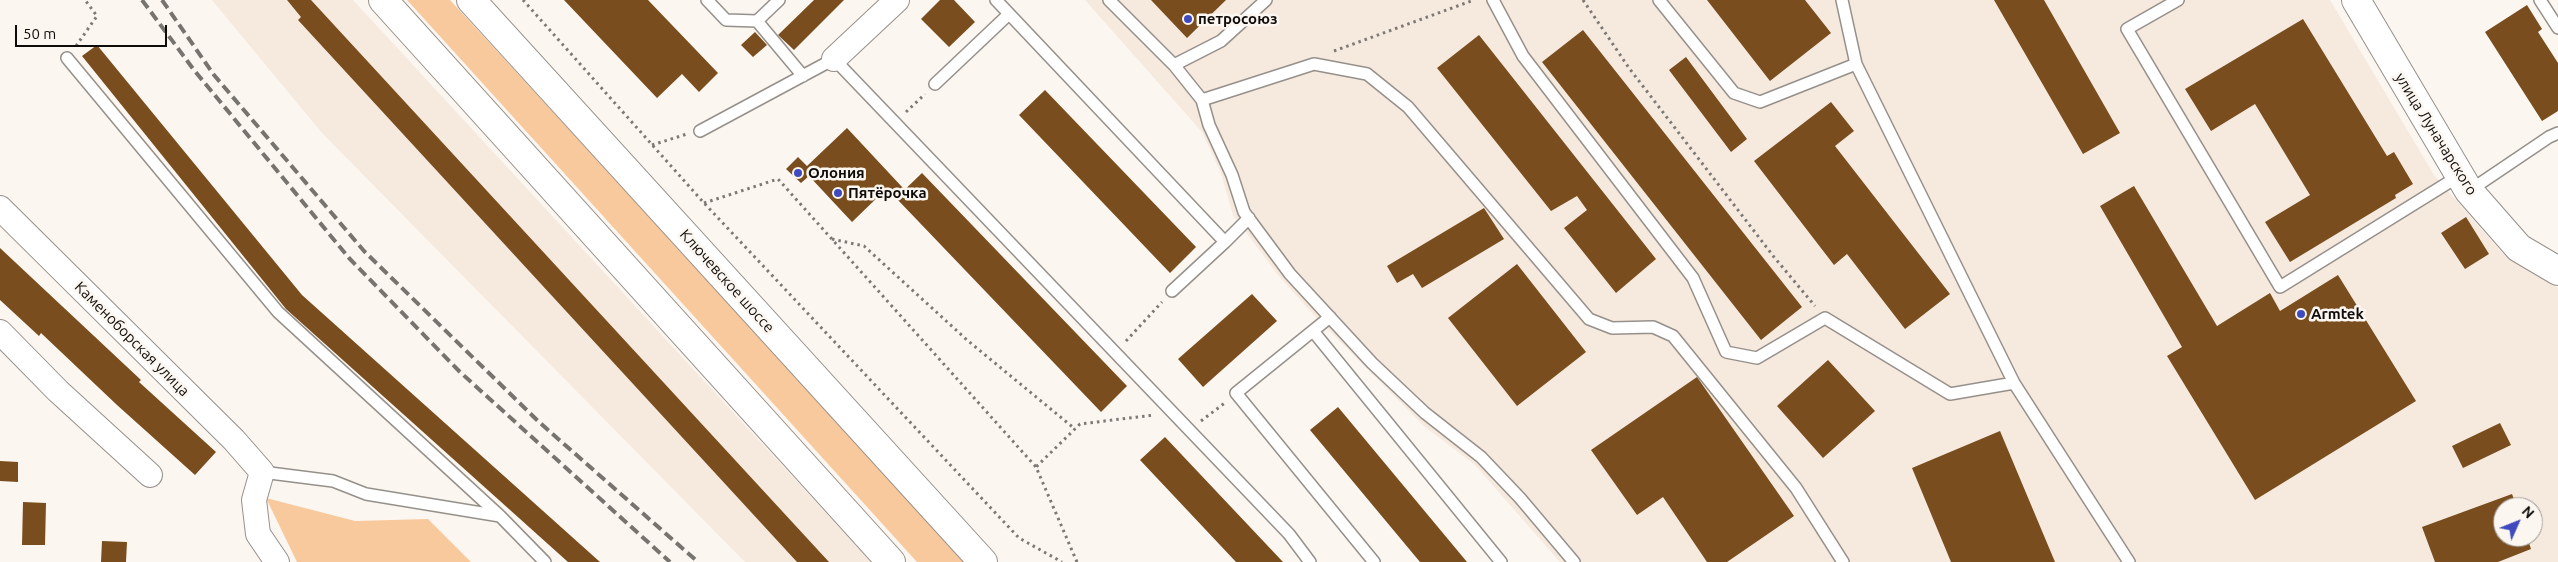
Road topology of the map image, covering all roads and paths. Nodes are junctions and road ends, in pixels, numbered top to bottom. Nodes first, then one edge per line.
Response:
1 (85, 0) edge
2 (383, 0) edge
3 (471, 0) edge
4 (523, 0) edge
5 (707, 0) edge
6 (778, 0) edge
7 (897, 0) edge
8 (996, 0) edge
9 (1109, 0) edge
10 (1266, 0) edge
11 (1474, 0) edge
12 (1493, 0) edge
13 (1582, 0) edge
14 (1659, 0) edge
15 (1842, 0) edge
16 (2178, 0) edge
17 (2356, 0) edge
18 (2540, 0) edge
19 (1009, 14) junction
20 (757, 21) junction
21 (2558, 28) edge
22 (1330, 52) dead end
23 (67, 58) joint
24 (834, 60) junction
25 (1856, 64) junction
26 (1174, 65) junction
27 (803, 76) junction
28 (935, 84) joint
29 (1202, 100) junction
30 (895, 123) junction
31 (700, 131) joint
32 (2558, 133) edge
33 (652, 145) junction
34 (2464, 183) junction
35 (704, 203) junction
36 (0, 208) edge
37 (1249, 218) junction
38 (831, 239) junction
39 (1224, 242) junction
40 (2558, 271) edge
41 (1172, 291) joint
42 (1330, 317) junction
43 (1825, 318) junction
44 (1313, 331) junction
45 (0, 332) edge
46 (1115, 353) junction
47 (2014, 383) junction
48 (1236, 393) junction
49 (1172, 413) junction
50 (1075, 429) junction
51 (1189, 430) junction
52 (1036, 467) junction
53 (262, 472) junction
54 (150, 475) dead end
55 (500, 516) junction
56 (258, 534) junction
57 (257, 562) edge
58 (277, 562) edge
59 (545, 562) edge
60 (891, 562) edge
61 (983, 562) edge
62 (1062, 562) edge
63 (1077, 562) edge
64 (1310, 562) edge
65 (1374, 562) edge
66 (1501, 562) edge
67 (1574, 562) edge
68 (1843, 562) edge
69 (2129, 562) edge

1 - 23 path
2 - 60 main road
3 - 61 main road, Ключевское шоссе
4 - 33 path
5 - 20 lane
6 - 20 lane
7 - 24 street
8 - 19 lane
9 - 26 lane
10 - 26 lane
11 - 22 path
12 - 43 lane
13 - 43 path
14 - 25 lane
15 - 25 lane
16 - 34 lane
17 - 34 main road, улица Луначарского
18 - 21 lane
19 - 28 lane
19 - 39 lane
20 - 27 lane
23 - 55 lane
24 - 27 lane
24 - 30 lane
25 - 47 lane
26 - 29 lane
27 - 31 lane
28 - 30 path
29 - 37 lane
29 - 68 lane
30 - 46 lane
31 - 33 path
32 - 34 lane
33 - 35 path
34 - 40 main road, улица Луначарского
35 - 38 path
35 - 62 path
36 - 53 street, Каменоборская улица
37 - 39 lane
37 - 42 lane
38 - 50 path
38 - 52 path
39 - 41 lane
41 - 46 path
42 - 44 lane
42 - 67 lane
43 - 47 lane
44 - 48 lane
44 - 66 lane
45 - 54 street
46 - 49 lane
47 - 69 lane
48 - 51 path
48 - 65 lane
49 - 50 path
49 - 51 lane
50 - 52 path
51 - 64 lane
52 - 63 path
53 - 55 lane
53 - 56 street
55 - 59 lane
56 - 57 street
56 - 58 street

